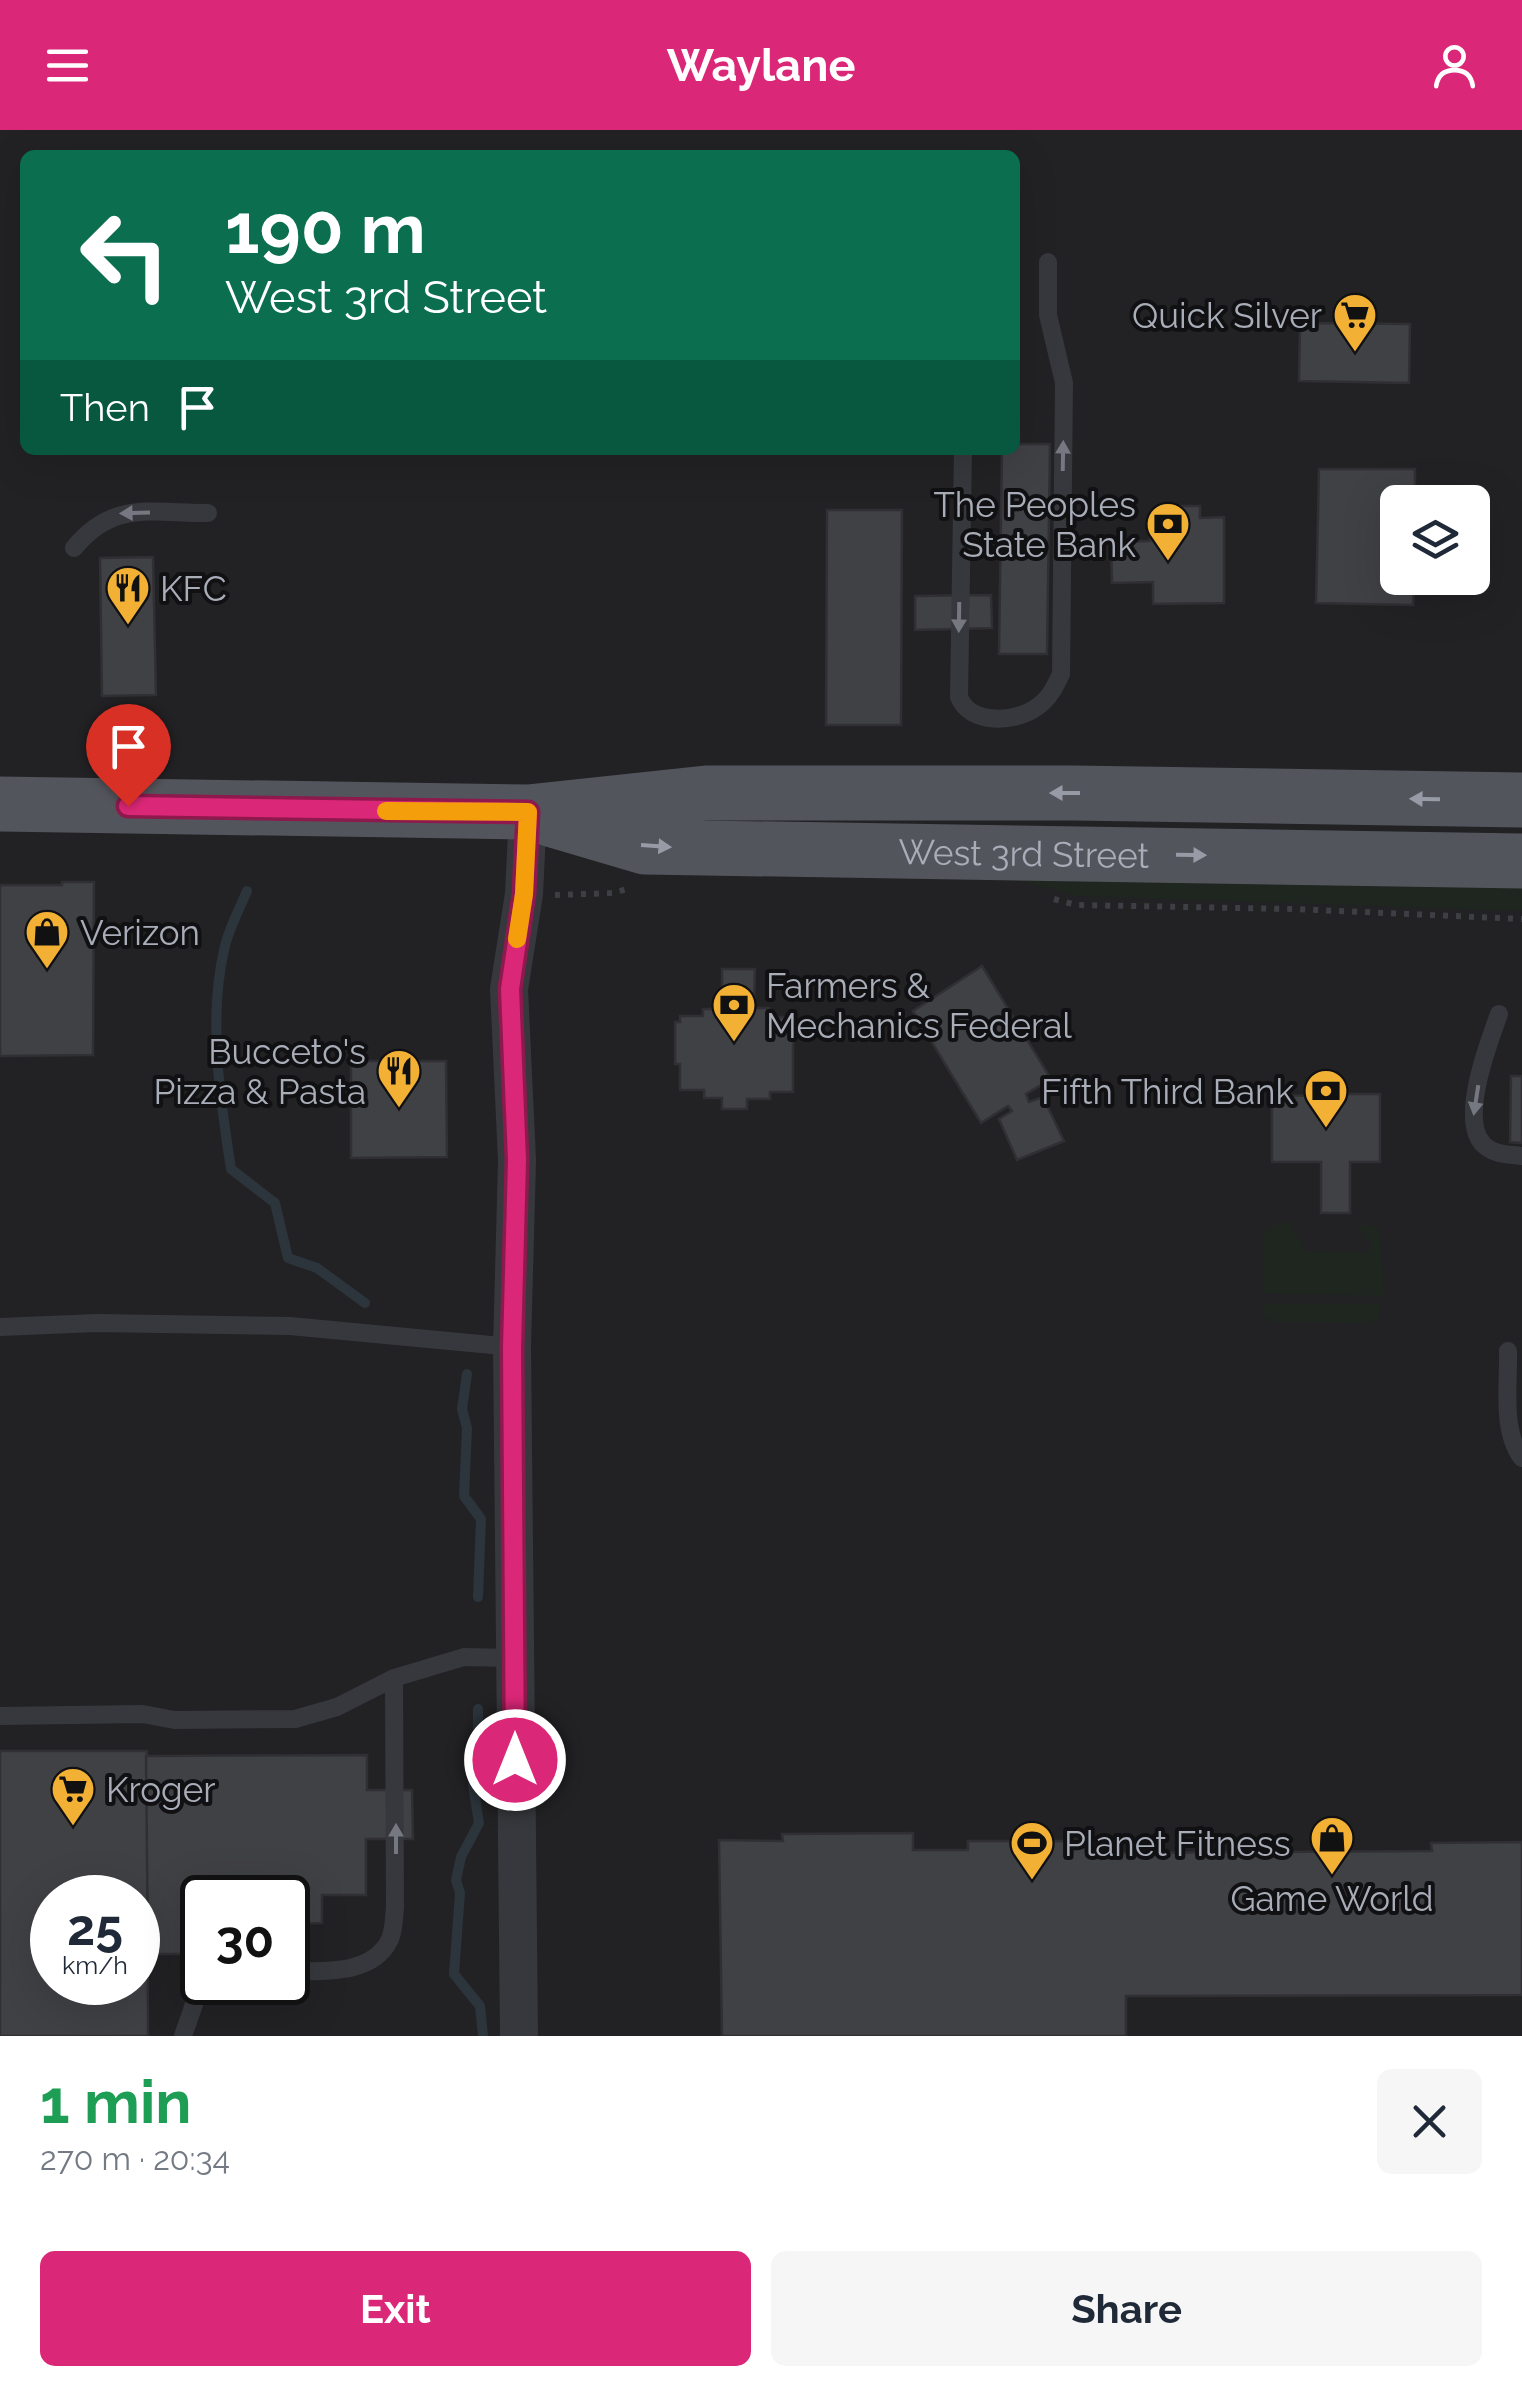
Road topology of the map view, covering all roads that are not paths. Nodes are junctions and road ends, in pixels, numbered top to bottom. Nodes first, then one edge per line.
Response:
1 (1048, 262) dead end
2 (963, 455) edge
3 (208, 513) dead end
4 (74, 548) dead end
5 (1522, 800) edge
6 (0, 804) edge
7 (528, 812) junction
8 (1522, 861) edge
9 (1499, 1014) dead end
10 (1522, 1156) edge
11 (0, 1327) edge
12 (512, 1348) junction
13 (1508, 1351) dead end
14 (1522, 1458) edge
15 (516, 1658) junction
16 (394, 1678) junction
17 (0, 1716) edge
18 (310, 1970) edge
19 (194, 2005) edge
20 (183, 2036) edge
21 (519, 2036) edge

2 -> 1 lane
3 -> 4 lane
5 -> 7 main road, West 3rd Street
6 - 7 main road, West 3rd Street
7 -> 8 main road, West 3rd Street
7 - 12 street
9 -> 10 lane
11 - 12 lane
12 - 15 street
13 - 14 lane
15 - 16 lane
15 - 21 street
16 - 17 lane
18 -> 16 lane
19 - 20 lane

